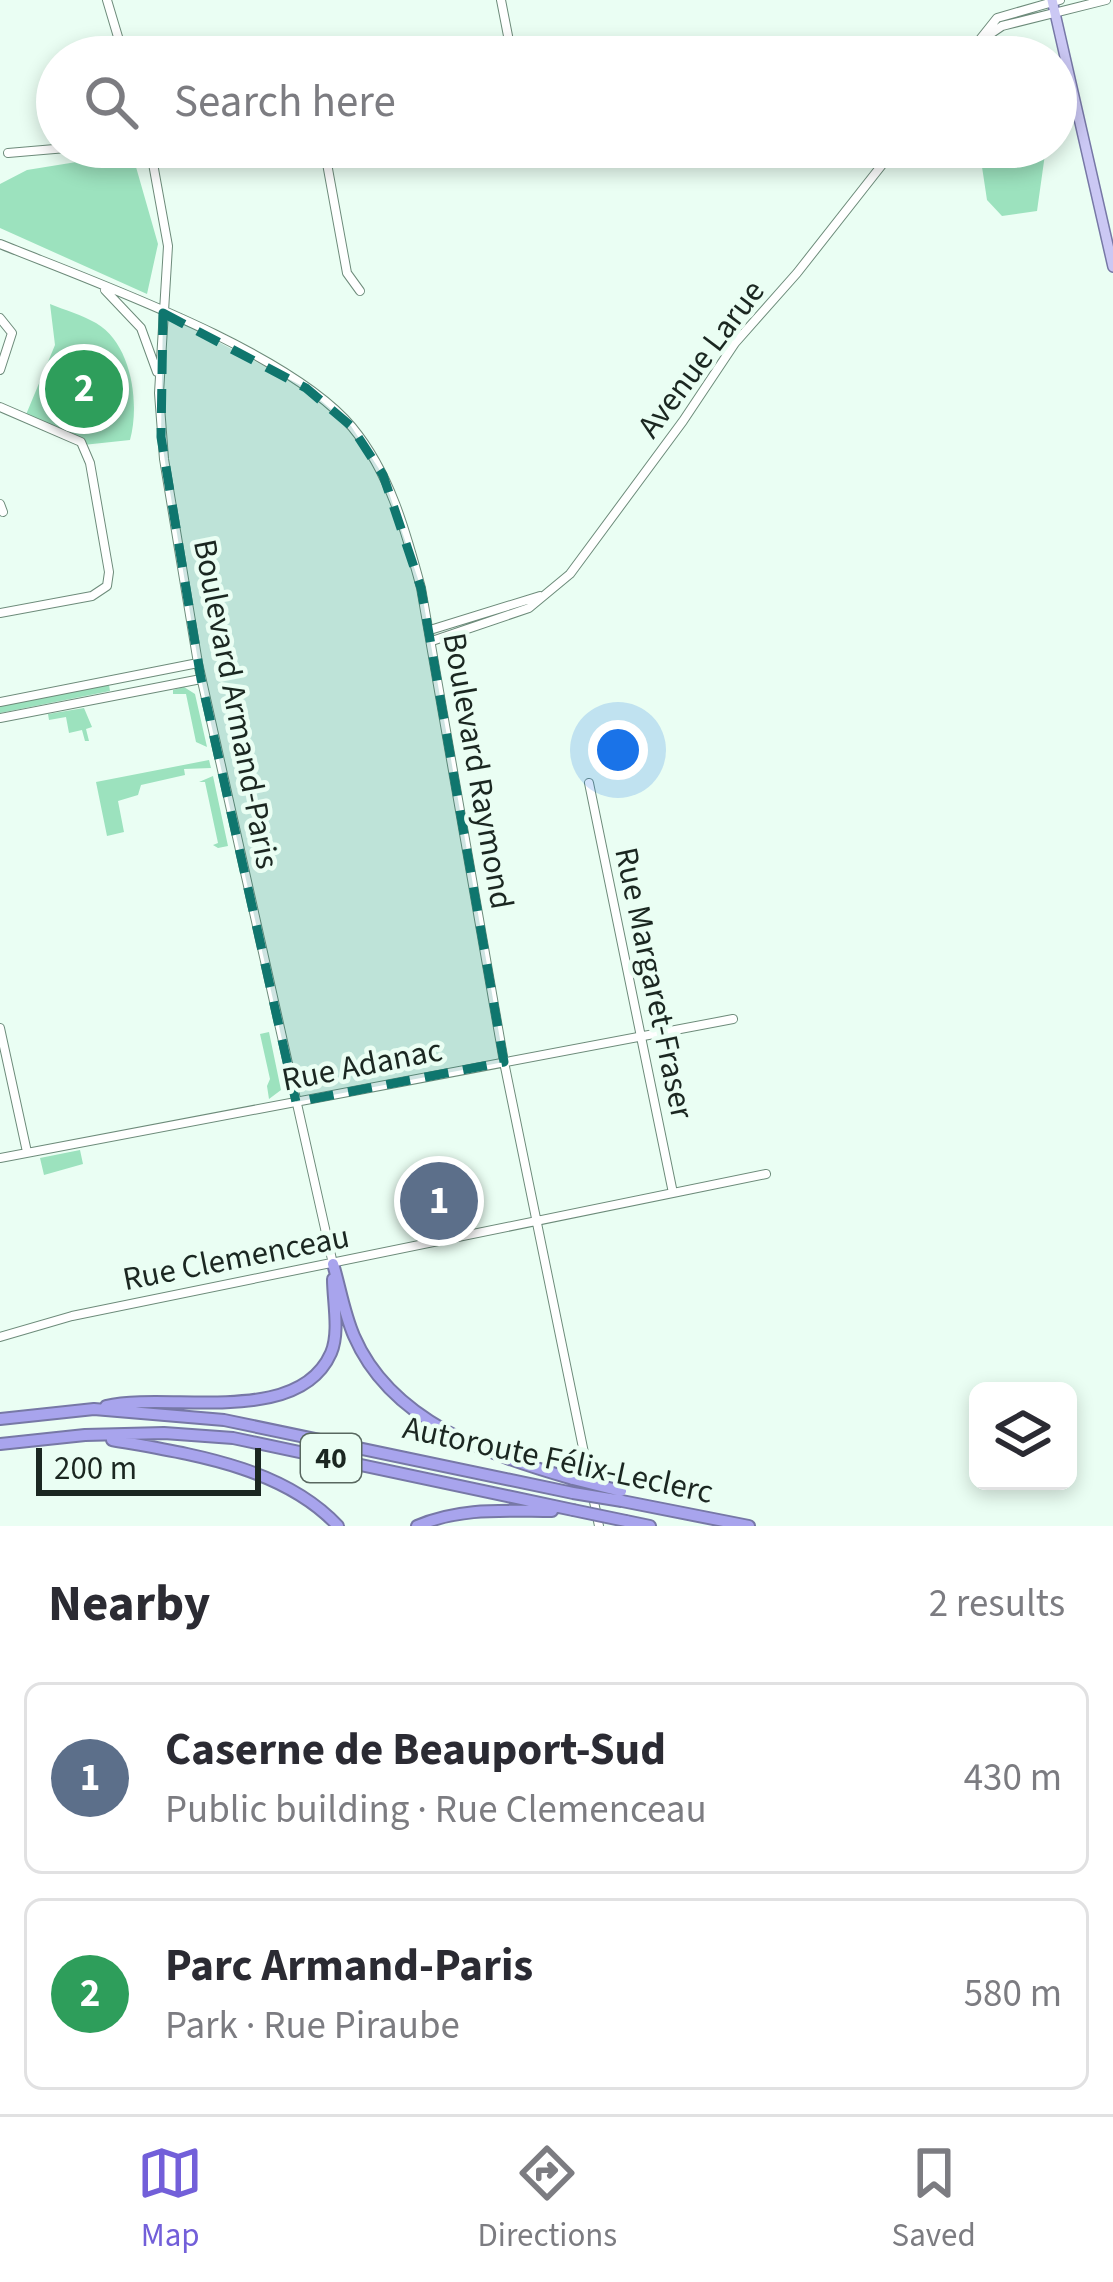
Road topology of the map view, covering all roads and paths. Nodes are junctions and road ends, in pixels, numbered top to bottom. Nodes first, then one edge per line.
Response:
1 (107, 0) edge
2 (501, 0) edge
3 (1106, 0) edge
4 (1055, 4) edge
5 (118, 36) edge
6 (508, 36) edge
7 (987, 36) edge
8 (1062, 36) edge
9 (1077, 104) edge
10 (36, 151) edge
11 (8, 153) dead end
12 (154, 168) edge
13 (328, 168) edge
14 (880, 168) edge
15 (0, 244) edge
16 (1113, 267) edge
17 (100, 285) junction
18 (360, 291) dead end
19 (163, 313) junction
20 (0, 318) edge
21 (0, 370) edge
22 (159, 380) junction
23 (0, 407) edge
24 (0, 614) edge
25 (430, 635) junction
26 (198, 663) junction
27 (201, 679) junction
28 (0, 702) edge
29 (0, 718) edge
30 (589, 783) dead end
31 (733, 1019) dead end
32 (0, 1028) edge
33 (641, 1036) junction
34 (504, 1062) junction
35 (296, 1102) junction
36 (27, 1153) junction
37 (0, 1158) edge
38 (766, 1174) dead end
39 (673, 1193) junction
40 (535, 1221) junction
41 (334, 1264) junction
42 (0, 1337) edge
43 (94, 1409) junction
44 (0, 1418) edge
45 (85, 1435) junction
46 (0, 1444) edge
47 (621, 1496) junction
48 (573, 1510) junction
49 (338, 1526) edge
50 (417, 1526) edge
51 (599, 1526) edge
52 (650, 1526) edge
53 (749, 1526) edge

1 - 5 street
2 - 6 street
3 - 4 street
4 - 7 street
4 - 8 main road
9 - 16 main road
10 - 11 street
12 - 19 street, Boulevard Armand-Paris
13 - 18 street
14 - 25 street, Avenue Larue
15 - 17 street, Boulevard Raymond
17 - 19 street, Boulevard Raymond
17 - 22 street
19 - 22 street, Boulevard Armand-Paris
19 - 25 street, Boulevard Raymond
20 - 21 street
22 - 26 street, Boulevard Armand-Paris
23 - 24 street
25 - 34 street, Boulevard Raymond
26 - 27 street, Boulevard Armand-Paris
26 - 28 street
27 - 29 street
27 - 35 street, Boulevard Armand-Paris
30 - 33 street, Rue Margaret-Fraser
31 - 33 street, Rue Adanac
32 - 36 street
33 - 34 street, Rue Adanac
33 - 39 street, Rue Margaret-Fraser
34 - 35 street, Rue Adanac
34 - 40 street, Boulevard Raymond
35 - 36 street, Rue Adanac
35 - 41 street, Boulevard Armand-Paris
36 - 37 street, Rue Adanac
38 - 39 street, Rue Clemenceau
39 - 40 street, Rue Clemenceau
40 - 41 street, Rue Clemenceau
40 - 51 street, Boulevard Raymond
41 - 42 street, Rue Clemenceau
41 - 43 highway
41 - 47 highway, bridge
43 - 44 highway, Autoroute Félix-Leclerc / 40
43 - 47 highway, Autoroute Félix-Leclerc / 40, bridge
45 - 46 highway, Autoroute Félix-Leclerc / 40
45 - 48 highway, Autoroute Félix-Leclerc / 40
45 - 49 highway
47 - 53 highway, Autoroute Félix-Leclerc / 40
48 - 50 highway
48 - 52 highway, Autoroute Félix-Leclerc / 40, bridge

